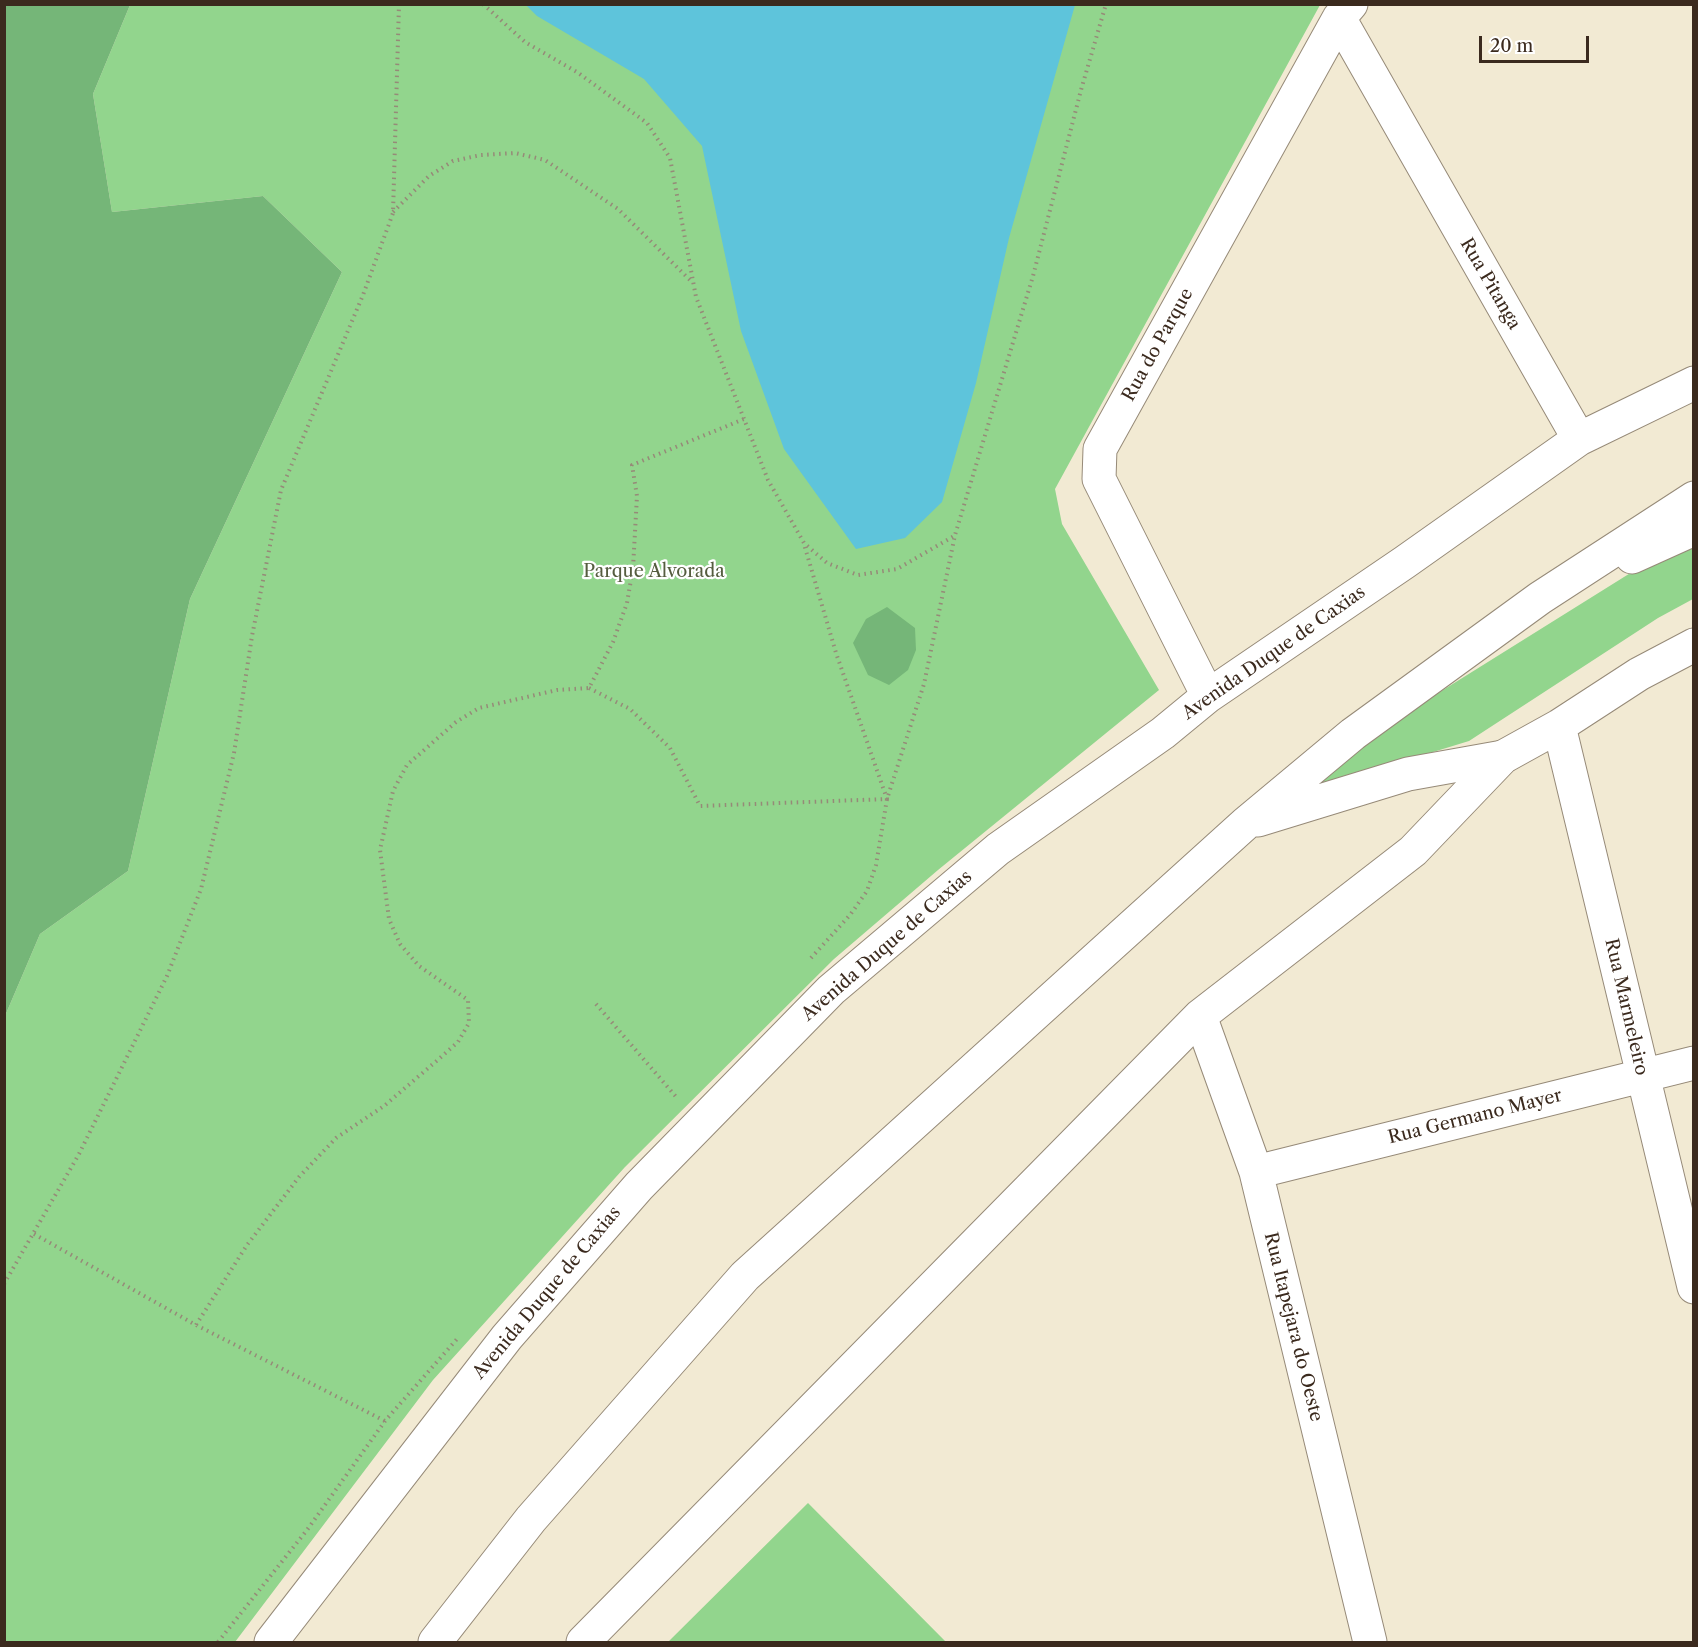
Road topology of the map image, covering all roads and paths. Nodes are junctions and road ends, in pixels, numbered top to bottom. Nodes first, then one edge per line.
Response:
1 (399, 4) edge
2 (483, 4) edge
3 (1107, 4) edge
4 (1345, 11) edge
5 (393, 213) junction
6 (693, 283) junction
7 (1694, 383) edge
8 (744, 419) junction
9 (1579, 439) junction
10 (1694, 498) edge
11 (1694, 529) edge
12 (955, 535) junction
13 (804, 543) junction
14 (1540, 598) junction
15 (1694, 645) edge
16 (589, 688) junction
17 (1208, 696) junction
18 (1559, 726) junction
19 (1503, 757) junction
20 (887, 799) junction
21 (1245, 824) junction
22 (803, 965) dead end
23 (596, 1004) dead end
24 (1200, 1016) junction
25 (1694, 1063) edge
26 (1641, 1075) junction
27 (683, 1094) dead end
28 (678, 1099) junction
29 (670, 1106) dead end
30 (700, 1124) junction
31 (1256, 1172) junction
32 (34, 1234) junction
33 (4, 1284) edge
34 (1694, 1287) edge
35 (196, 1325) junction
36 (459, 1337) dead end
37 (385, 1421) junction
38 (218, 1642) edge
39 (271, 1642) edge
40 (435, 1642) edge
41 (583, 1642) edge
42 (1370, 1642) edge

1 - 5 path
2 - 6 path
3 - 12 path
4 - 9 main road, Rua Pitanga
4 - 17 main road, Rua do Parque
5 - 6 path
5 - 32 path
6 - 8 path
7 - 9 main road
8 - 13 path
8 - 16 path
9 - 17 main road, Avenida Duque de Caxias
10 - 14 main road
11 - 14 main road
12 - 13 path
12 - 20 path
13 - 20 path
14 - 21 main road
15 - 18 main road
16 - 20 path
16 - 35 path
17 - 30 main road, Avenida Duque de Caxias
18 - 19 main road
18 - 26 main road, Rua Marmeleiro
19 - 21 main road
19 - 24 main road
20 - 22 path
21 - 40 main road
23 - 28 path
24 - 31 main road, Rua Itapejara do Oeste
24 - 41 main road
25 - 26 main road, Rua Germano Mayer
26 - 31 main road, Rua Germano Mayer
26 - 34 main road, Rua Marmeleiro
27 - 28 path
28 - 29 path
28 - 30 path
30 - 39 main road, Avenida Duque de Caxias
31 - 42 main road, Rua Itapejara do Oeste
32 - 33 path
32 - 35 path
35 - 37 path
36 - 37 path
37 - 38 path

